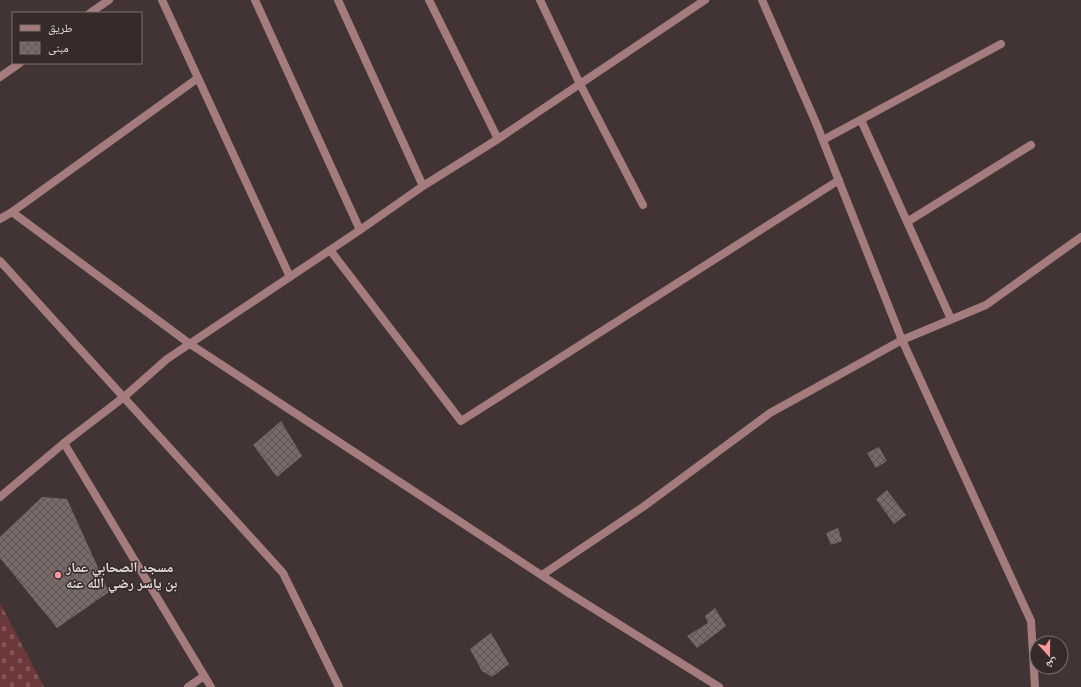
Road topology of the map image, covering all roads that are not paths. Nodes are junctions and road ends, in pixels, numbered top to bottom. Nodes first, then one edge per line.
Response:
1 (109, 0) edge
2 (162, 0) edge
3 (255, 0) edge
4 (338, 0) edge
5 (429, 0) edge
6 (540, 0) edge
7 (705, 0) edge
8 (762, 0) edge
9 (91, 12) edge
10 (1001, 44) dead end
11 (19, 64) edge
12 (0, 77) edge
13 (198, 78) junction
14 (580, 84) junction
15 (861, 120) junction
16 (498, 139) junction
17 (823, 140) junction
18 (1031, 145) dead end
19 (839, 180) junction
20 (423, 186) junction
21 (643, 205) dead end
22 (12, 212) junction
23 (0, 219) edge
24 (907, 222) junction
25 (360, 230) junction
26 (1081, 237) edge
27 (330, 250) junction
28 (0, 261) edge
29 (290, 277) junction
30 (951, 319) junction
31 (902, 340) junction
32 (190, 344) junction
33 (124, 397) junction
34 (64, 443) junction
35 (0, 497) edge
36 (542, 576) junction
37 (204, 676) junction
38 (188, 687) edge
39 (211, 687) edge
40 (339, 687) edge
41 (719, 687) edge
42 (1035, 687) edge

1 - 9 street
2 - 13 street
3 - 25 street
4 - 20 street
5 - 16 street
6 - 14 street
7 - 14 street
8 - 17 street
10 - 15 street
11 - 12 street
13 - 22 street
13 - 29 street
14 - 16 street
14 - 21 street
15 - 17 street
15 - 24 street
16 - 20 street
17 - 19 street
18 - 24 street
19 - 27 street
19 - 31 street
20 - 25 street
22 - 23 street
22 - 32 street
24 - 30 street
25 - 27 street
26 - 30 street
27 - 29 street
28 - 33 street
29 - 32 street
30 - 31 street
31 - 36 street
31 - 42 street
32 - 33 street
32 - 36 street
33 - 34 street
33 - 40 street
34 - 35 street
34 - 37 street
36 - 41 street
37 - 38 street
37 - 39 street

